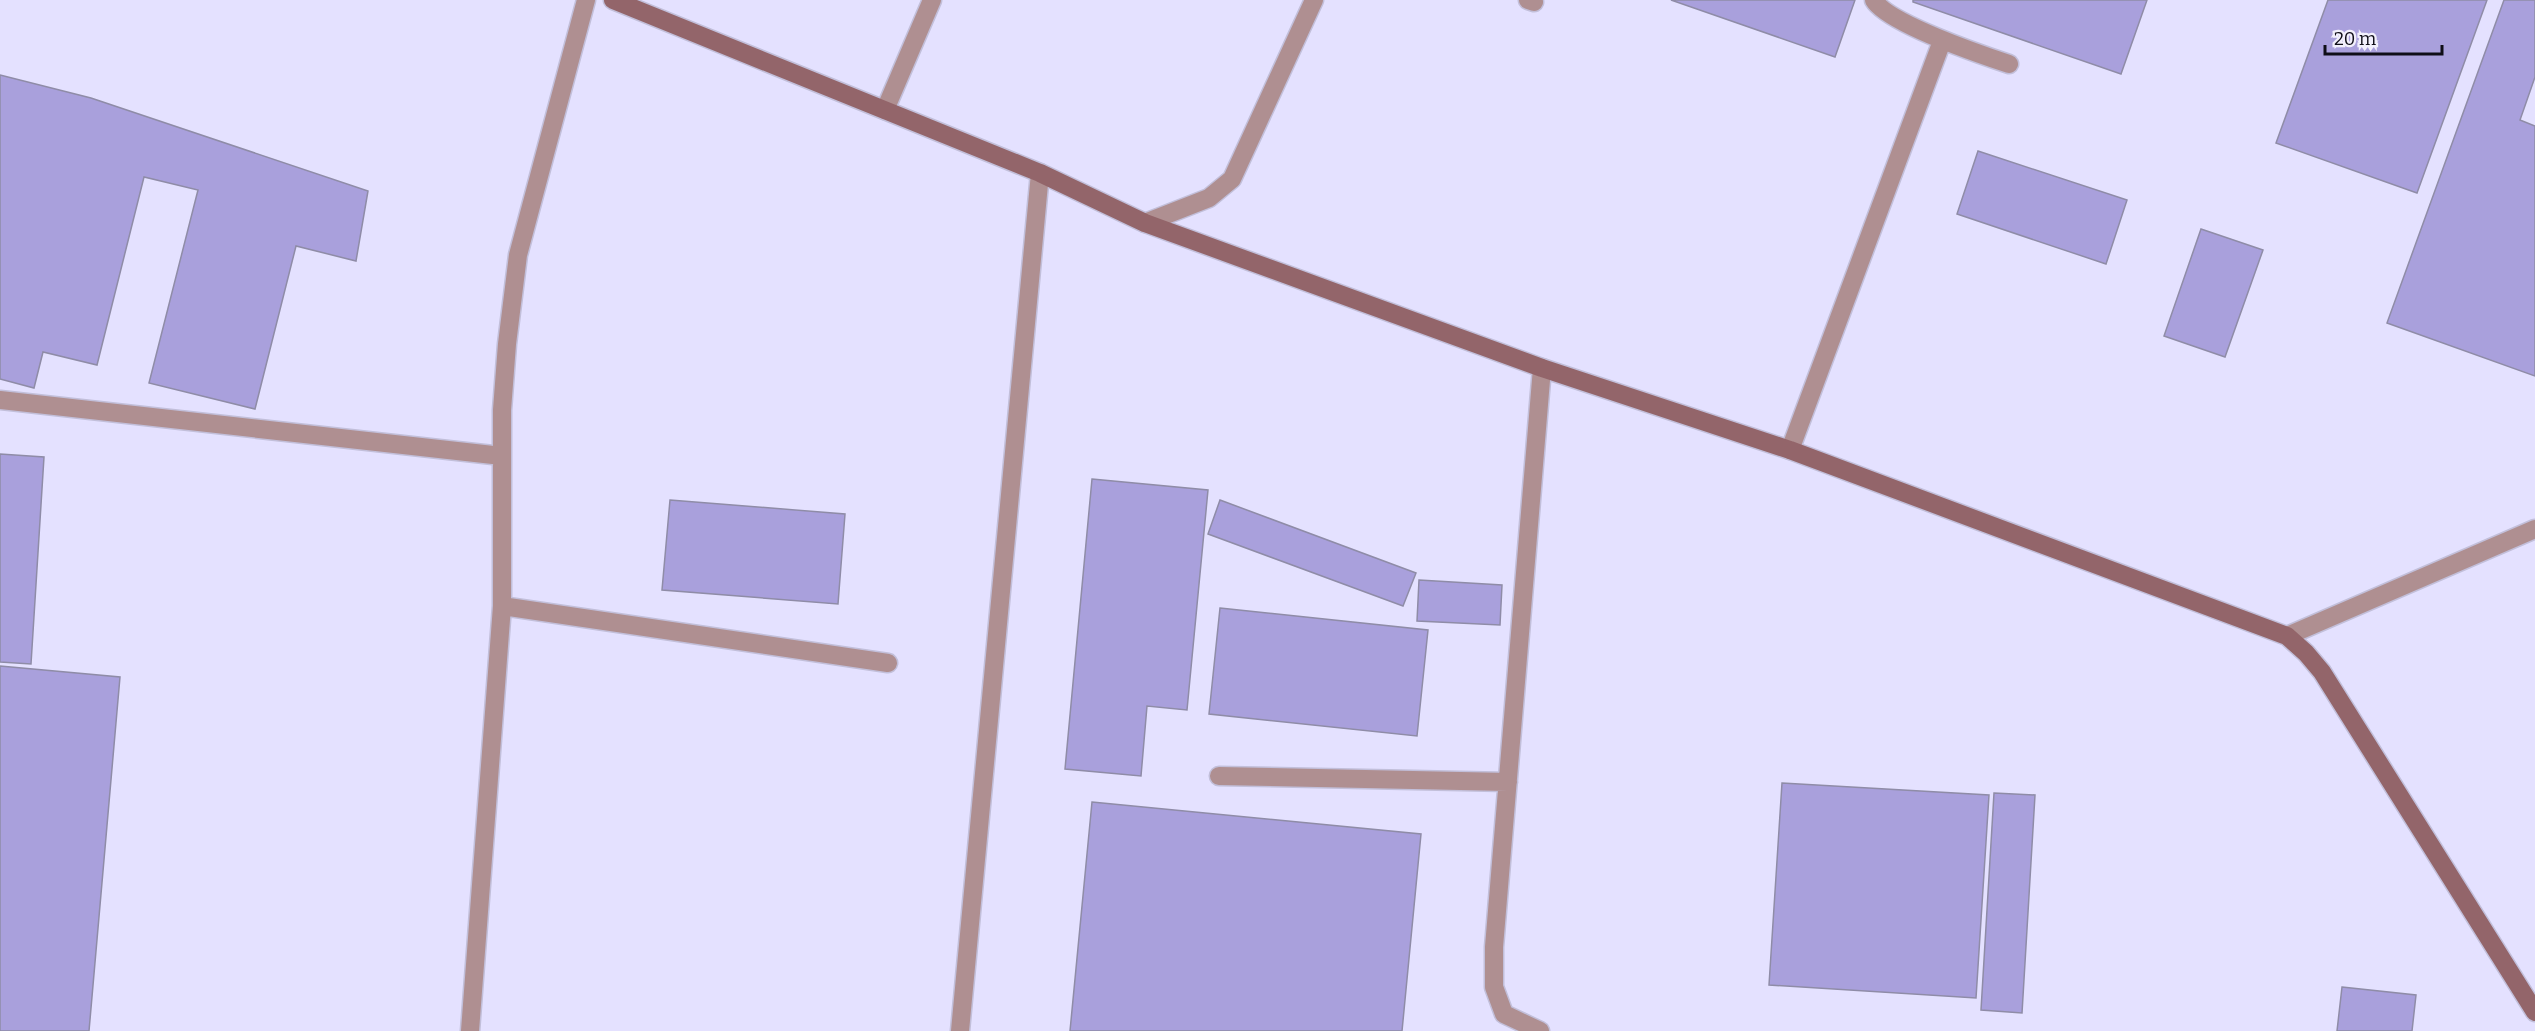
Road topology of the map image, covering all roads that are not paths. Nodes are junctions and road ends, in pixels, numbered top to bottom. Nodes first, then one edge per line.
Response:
1 (586, 0) edge
2 (613, 0) edge
3 (932, 0) edge
4 (1314, 0) edge
5 (1874, 0) edge
6 (1942, 41) junction
7 (2009, 64) dead end
8 (885, 110) junction
9 (1040, 173) junction
10 (1145, 223) junction
11 (1542, 368) junction
12 (0, 400) edge
13 (1790, 450) junction
14 (502, 456) junction
15 (2535, 529) edge
16 (502, 606) junction
17 (2286, 636) junction
18 (888, 663) dead end
19 (1219, 776) dead end
20 (1508, 782) junction
21 (2535, 1012) edge
22 (470, 1031) edge
23 (960, 1031) edge
24 (1540, 1031) edge

1 - 14 street
2 - 8 street
3 - 8 street
4 - 10 street
5 - 6 street
6 - 7 street
6 - 13 street
8 - 9 street
9 - 10 street
9 - 23 street
10 - 11 street
11 - 13 street
11 - 20 street
12 - 14 street
13 - 17 street
14 - 16 street
15 - 17 street
16 - 18 street
16 - 22 street
17 - 21 street
19 - 20 street
20 - 24 street

